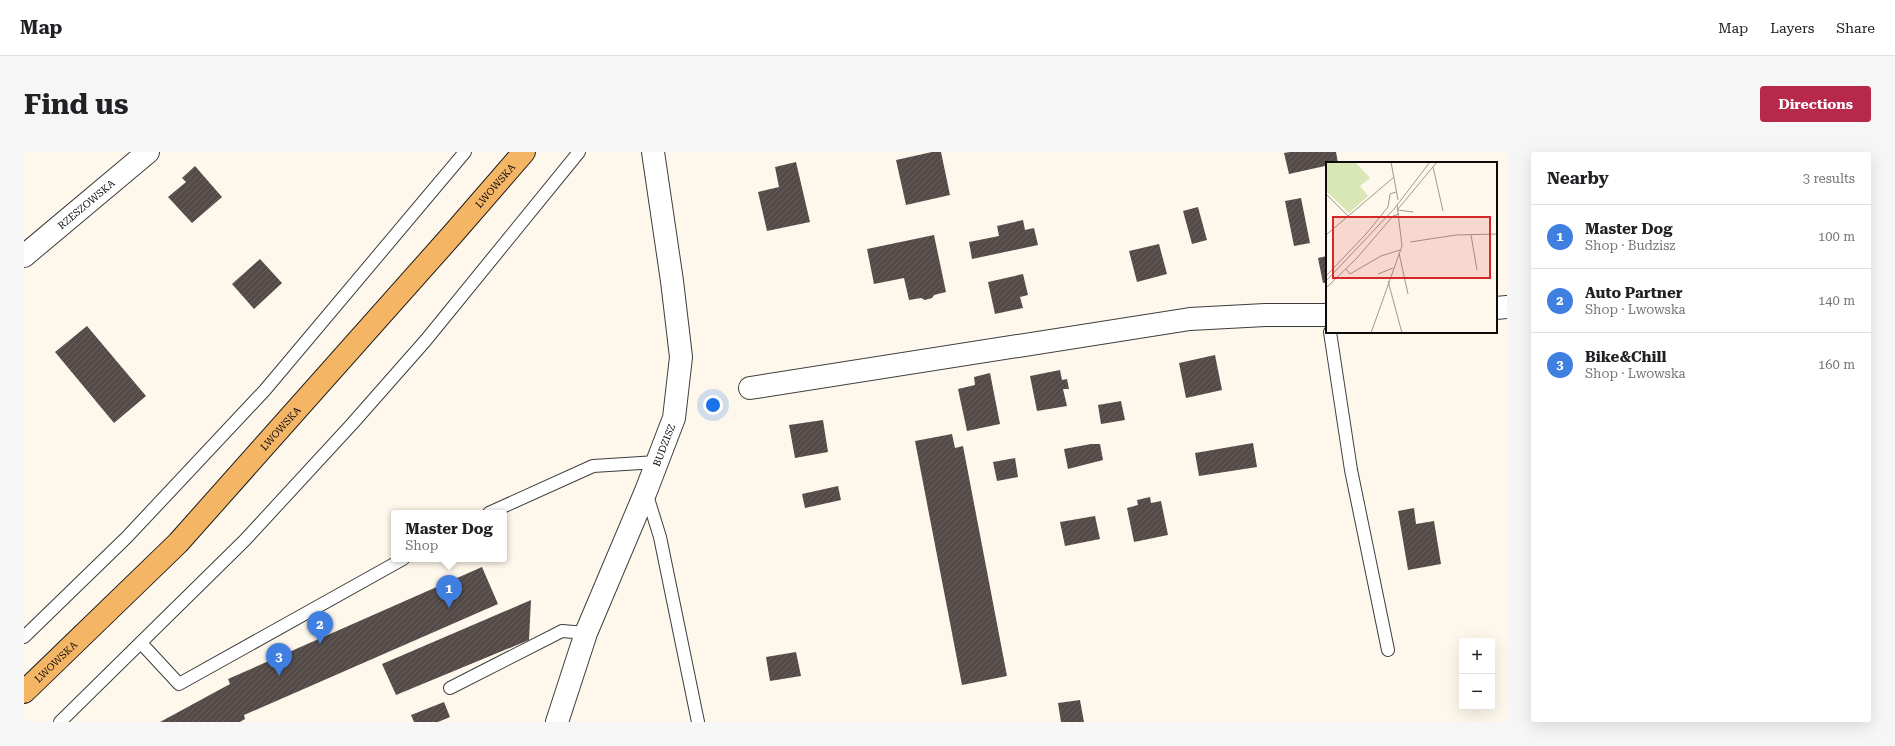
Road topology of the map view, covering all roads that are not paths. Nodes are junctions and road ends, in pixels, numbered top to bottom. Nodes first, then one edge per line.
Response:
1 (148, 152) edge
2 (465, 152) edge
3 (516, 152) edge
4 (524, 152) edge
5 (579, 152) edge
6 (653, 152) edge
7 (489, 190) junction
8 (24, 256) edge
9 (1507, 307) edge
10 (1497, 308) edge
11 (1326, 315) edge
12 (1330, 333) edge
13 (750, 388) dead end
14 (657, 462) junction
15 (646, 491) junction
16 (496, 510) edge
17 (399, 562) edge
18 (586, 633) junction
19 (24, 637) edge
20 (141, 643) junction
21 (1388, 650) dead end
22 (450, 688) dead end
23 (24, 692) edge
24 (60, 722) edge
25 (557, 722) edge
26 (698, 722) edge

1 - 8 street, RZESZOWSKA
2 - 19 lane
3 - 7 main road
4 - 7 main road, LWOWSKA
5 - 20 lane
6 - 14 street, BUDZISZ
7 - 23 main road, LWOWSKA
9 - 10 street
11 - 13 street
12 - 21 lane
14 - 15 street, BUDZISZ
14 - 16 lane
15 - 18 street, BUDZISZ
15 - 26 lane
17 - 20 lane
18 - 22 lane
18 - 25 street, BUDZISZ
20 - 24 lane

